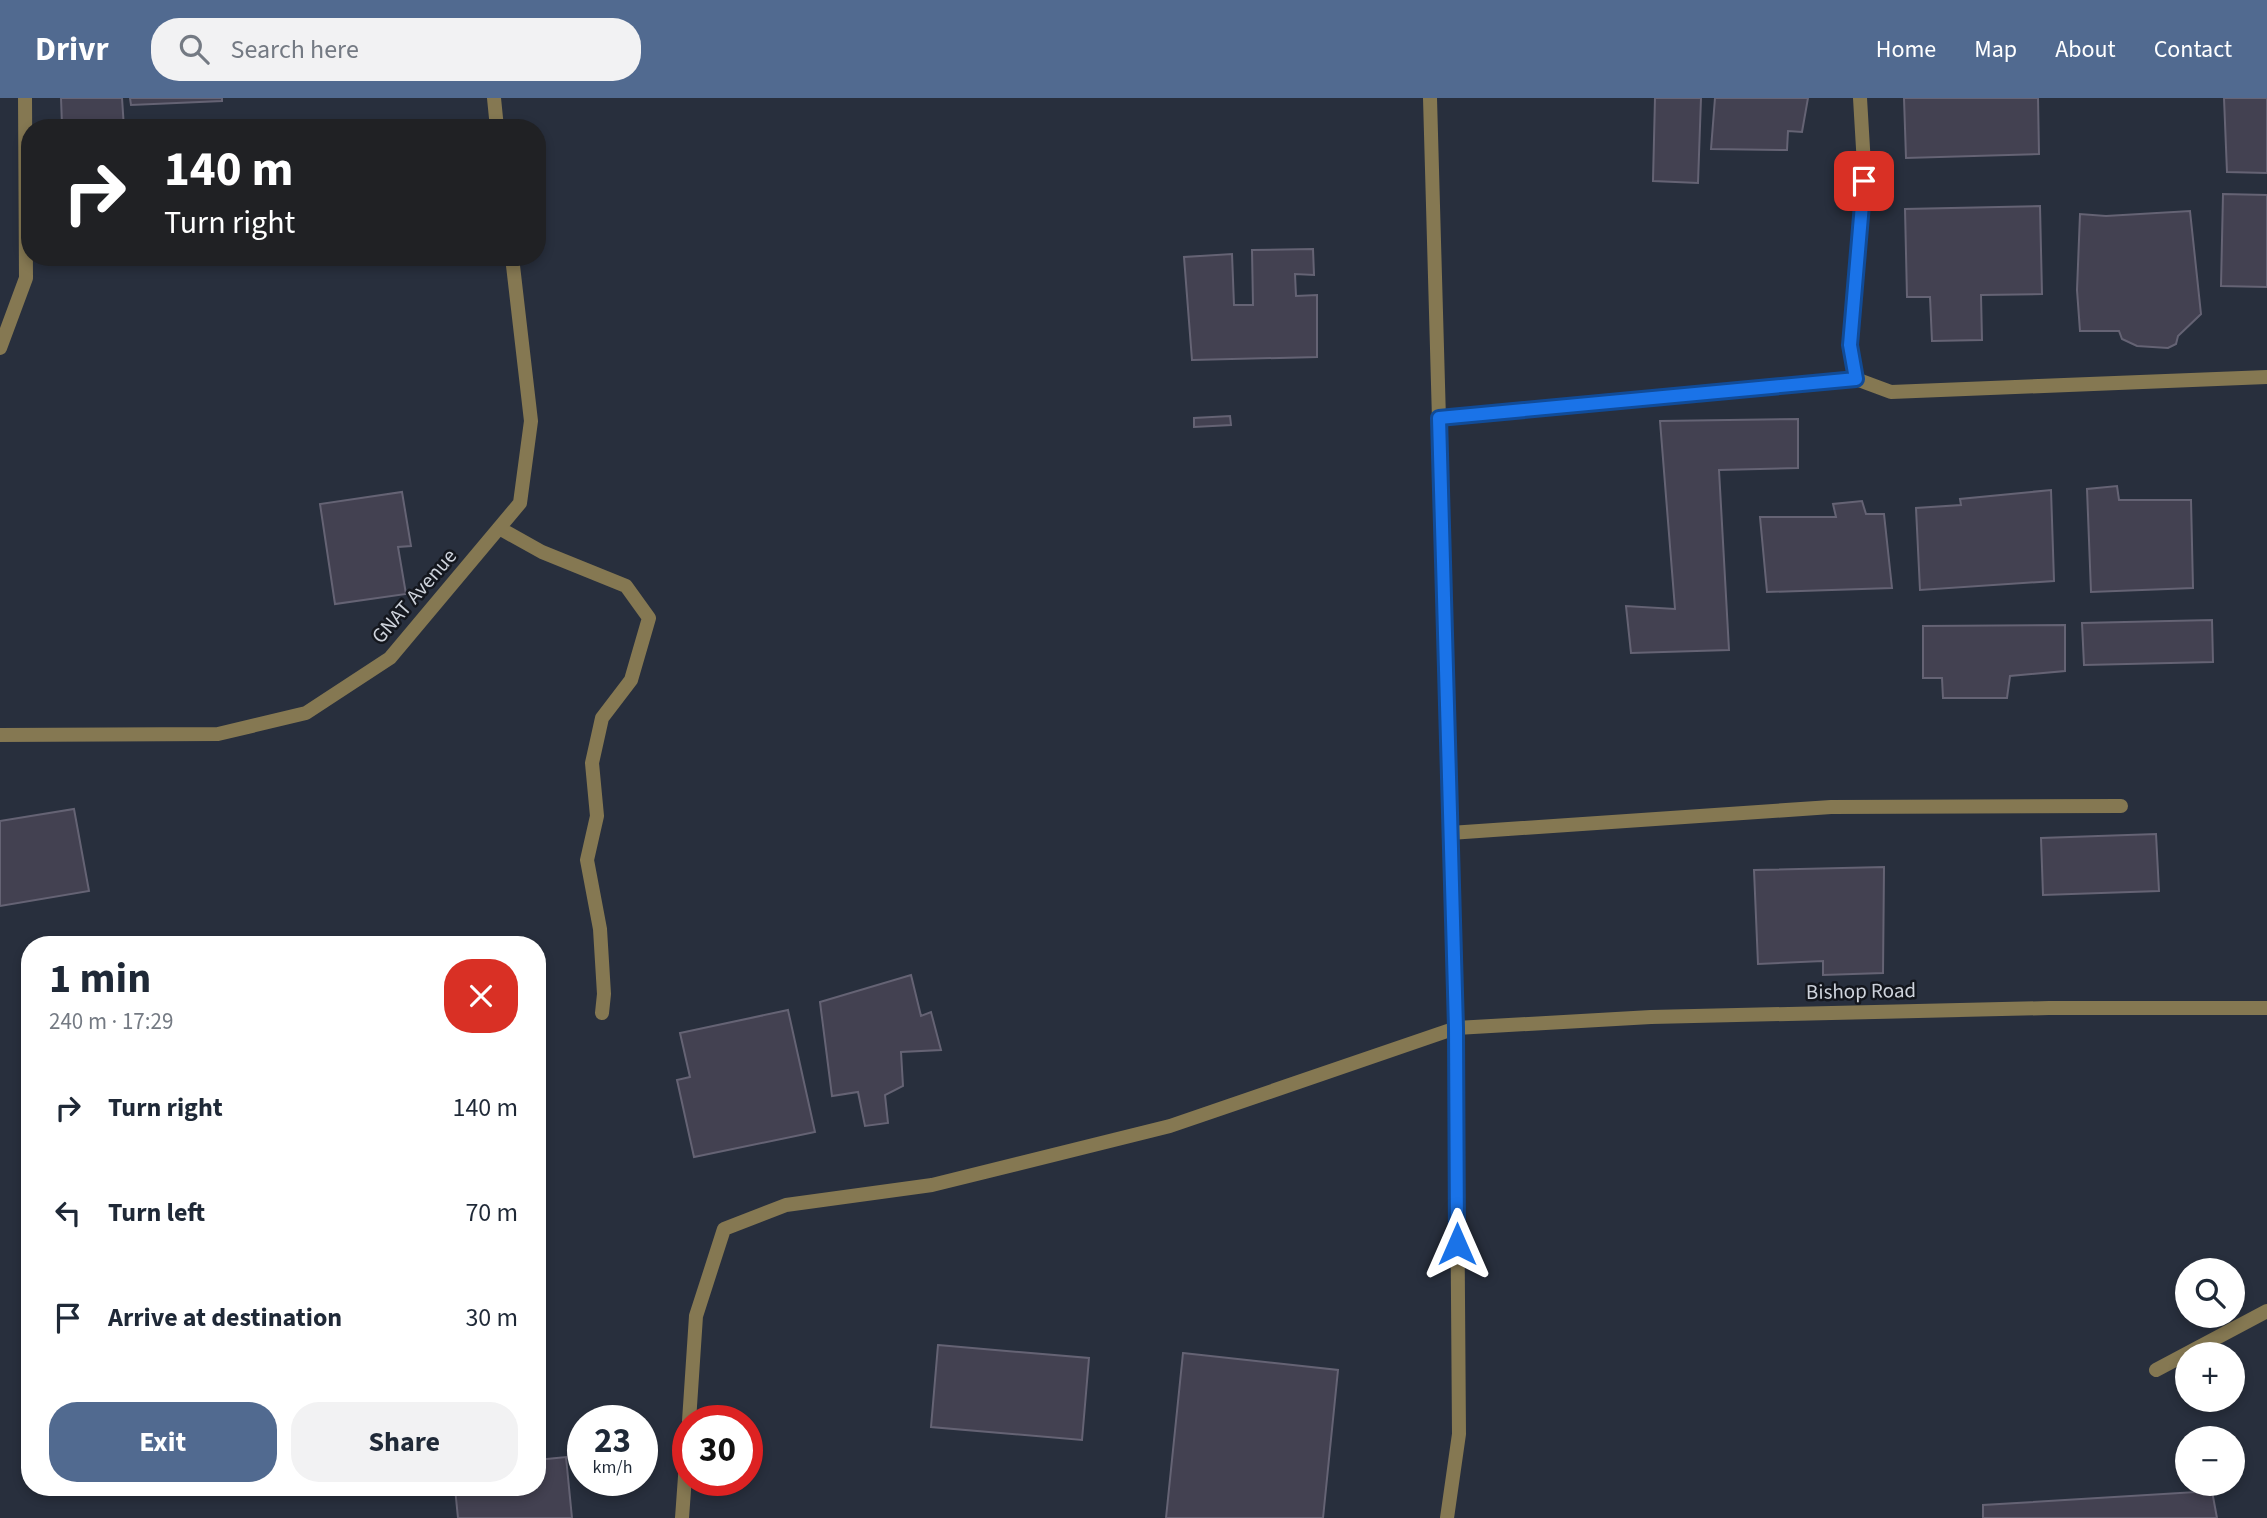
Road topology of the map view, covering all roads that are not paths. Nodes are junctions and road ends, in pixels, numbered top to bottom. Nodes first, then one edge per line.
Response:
1 (25, 98) edge
2 (494, 98) edge
3 (1430, 98) edge
4 (1860, 98) edge
5 (25, 119) edge
6 (496, 119) edge
7 (26, 266) edge
8 (513, 266) edge
9 (0, 348) edge
10 (2267, 377) edge
11 (1856, 379) junction
12 (1439, 418) junction
13 (499, 528) junction
14 (0, 735) edge
15 (2121, 806) dead end
16 (1450, 833) junction
17 (2267, 1008) edge
18 (602, 1013) dead end
19 (1456, 1028) junction
20 (2267, 1311) edge
21 (2157, 1370) dead end
22 (690, 1405) edge
23 (684, 1496) edge
24 (682, 1518) edge
25 (1447, 1518) edge

1 - 5 street
2 - 6 street
3 - 12 street
4 - 11 street
7 - 9 street
8 - 13 street, GNAT Avenue
10 - 11 street
11 - 12 street
12 - 16 street
13 - 14 street, GNAT Avenue
13 - 18 street
15 - 16 street
16 - 19 street
17 - 19 street, Bishop Road
19 - 22 street, Bishop Road
19 - 25 street
20 - 21 street
23 - 24 street

